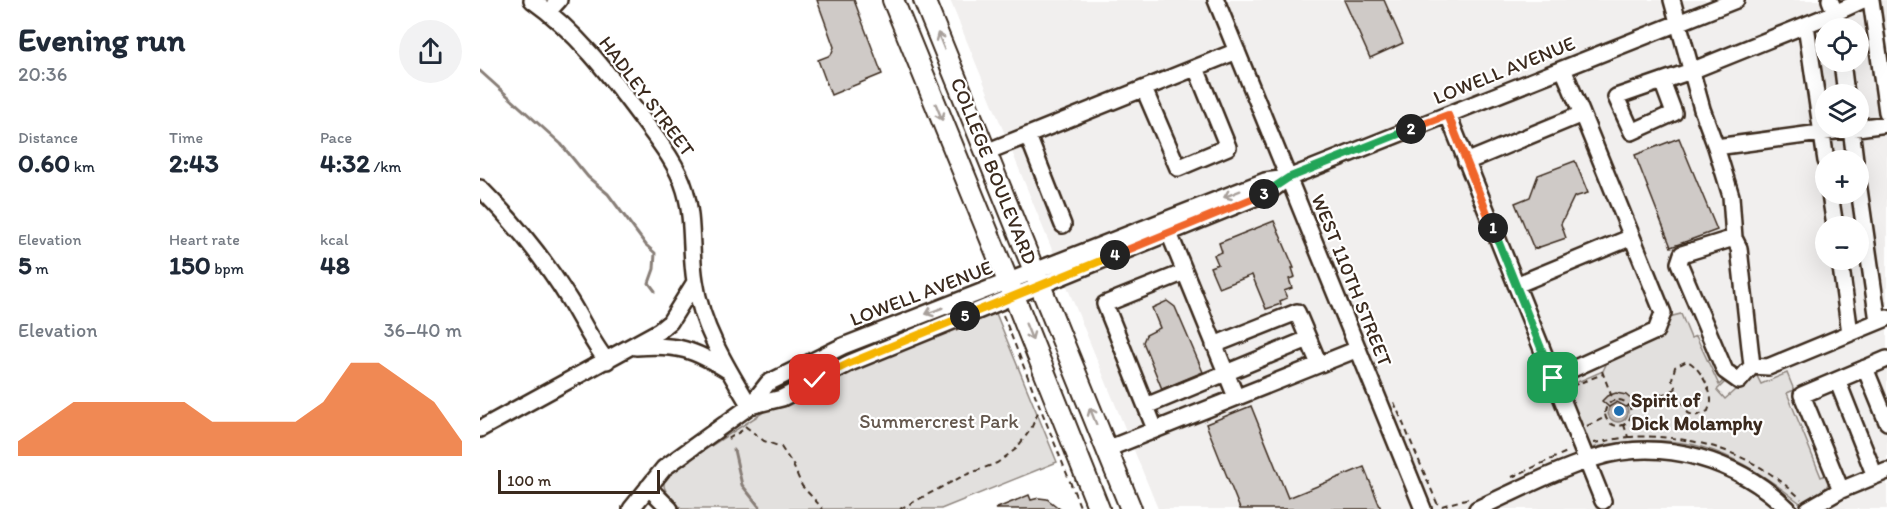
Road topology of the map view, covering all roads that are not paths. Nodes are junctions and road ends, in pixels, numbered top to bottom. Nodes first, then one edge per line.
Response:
1 (532, 0) edge
2 (559, 0) edge
3 (893, 0) edge
4 (1216, 0) edge
5 (1672, 0) edge
6 (1736, 0) edge
7 (1863, 0) edge
8 (1871, 0) edge
9 (929, 2) edge
10 (1832, 6) edge
11 (548, 12) junction
12 (1679, 23) junction
13 (1806, 25) junction
14 (1237, 51) junction
15 (1196, 68) junction
16 (1563, 69) junction
17 (1692, 71) junction
18 (1662, 81) dead end
19 (1144, 89) junction
20 (1815, 90) edge
21 (1887, 112) edge
22 (1582, 114) junction
23 (1448, 115) junction
24 (1887, 124) edge
25 (1869, 126) edge
26 (1815, 134) edge
27 (1028, 136) junction
28 (1716, 147) junction
29 (986, 152) junction
30 (1466, 162) junction
31 (1288, 178) junction
32 (480, 188) edge
33 (1862, 204) edge
34 (1063, 225) dead end
35 (1169, 233) junction
36 (1632, 237) junction
37 (1734, 238) junction
38 (1842, 270) edge
39 (1185, 272) junction
40 (1038, 279) junction
41 (695, 282) junction
42 (1516, 285) junction
43 (1011, 289) junction
44 (1883, 320) edge
45 (1851, 333) junction
46 (1308, 339) junction
47 (1214, 345) junction
48 (633, 347) junction
49 (1358, 349) junction
50 (1887, 359) edge
51 (607, 361) junction
52 (1319, 364) junction
53 (1752, 366) junction
54 (1865, 368) junction
55 (729, 371) junction
56 (1225, 372) junction
57 (1553, 378) junction
58 (1837, 380) junction
59 (1236, 398) junction
60 (750, 406) junction
61 (1146, 406) junction
62 (1887, 422) edge
63 (480, 429) edge
64 (1155, 429) junction
65 (1107, 449) junction
66 (1586, 461) junction
67 (1881, 474) edge
68 (648, 487) junction
69 (1841, 490) junction
70 (1603, 501) dead end
71 (1477, 502) edge
72 (631, 509) edge
73 (670, 509) edge
74 (1099, 509) edge
75 (1131, 509) edge
76 (1423, 509) edge
77 (1788, 509) edge
78 (1808, 509) edge

1 - 11 street, HADLEY STREET
2 - 11 street
3 -> 43 main road, COLLEGE BOULEVARD
4 - 14 street, WEST 110TH STREET
5 - 12 street
6 - 12 street, LOWELL AVENUE
7 - 10 street
8 - 21 street
29 -> 9 main road, COLLEGE BOULEVARD
10 - 13 street
11 - 41 street, HADLEY STREET
12 - 16 street, LOWELL AVENUE
12 - 17 street
13 - 17 street
13 - 20 street
14 - 15 street
14 - 31 street, WEST 110TH STREET
15 - 19 street
15 - 19 street
16 - 22 street
16 - 23 street, LOWELL AVENUE
17 - 18 street
17 - 28 street
19 - 27 street
22 - 30 street
22 - 36 street
23 - 30 street
23 - 31 street, LOWELL AVENUE
24 - 25 street
26 - 28 street
27 - 29 street
27 - 34 street
28 - 37 street
29 - 40 main road, COLLEGE BOULEVARD
30 - 42 street
31 - 35 street, LOWELL AVENUE
31 -> 40 street, LOWELL AVENUE
31 - 49 street, WEST 110TH STREET
32 - 51 street
33 - 44 street
35 - 39 street
35 - 40 street, LOWELL AVENUE
36 - 42 street
36 - 57 street
37 - 53 street
37 - 53 street
38 - 45 street
39 - 47 street
39 - 61 street
40 - 43 street, LOWELL AVENUE
65 -> 40 main road, COLLEGE BOULEVARD
41 - 48 street
41 - 55 street, HADLEY STREET
42 - 57 street
43 - 60 street, LOWELL AVENUE
43 -> 74 main road, COLLEGE BOULEVARD
44 - 45 street
45 - 53 street
46 - 47 street
46 - 52 street
46 - 56 street
47 - 56 street
48 - 51 street
48 - 55 street
49 - 52 street
49 - 76 street, WEST 110TH STREET
50 - 54 street
51 - 63 street
52 - 59 street
54 - 58 street
54 - 62 street
55 - 60 street, HADLEY STREET
56 - 59 street
56 - 61 street
57 - 66 street
58 - 67 street
58 - 69 street
59 - 64 street
60 - 68 street, LOWELL AVENUE
61 - 64 street
64 - 65 street
65 - 75 main road, COLLEGE BOULEVARD
66 - 70 street
66 - 71 street
66 - 77 street
67 - 69 street
68 - 72 street, LOWELL AVENUE
68 - 73 street
69 - 78 street

